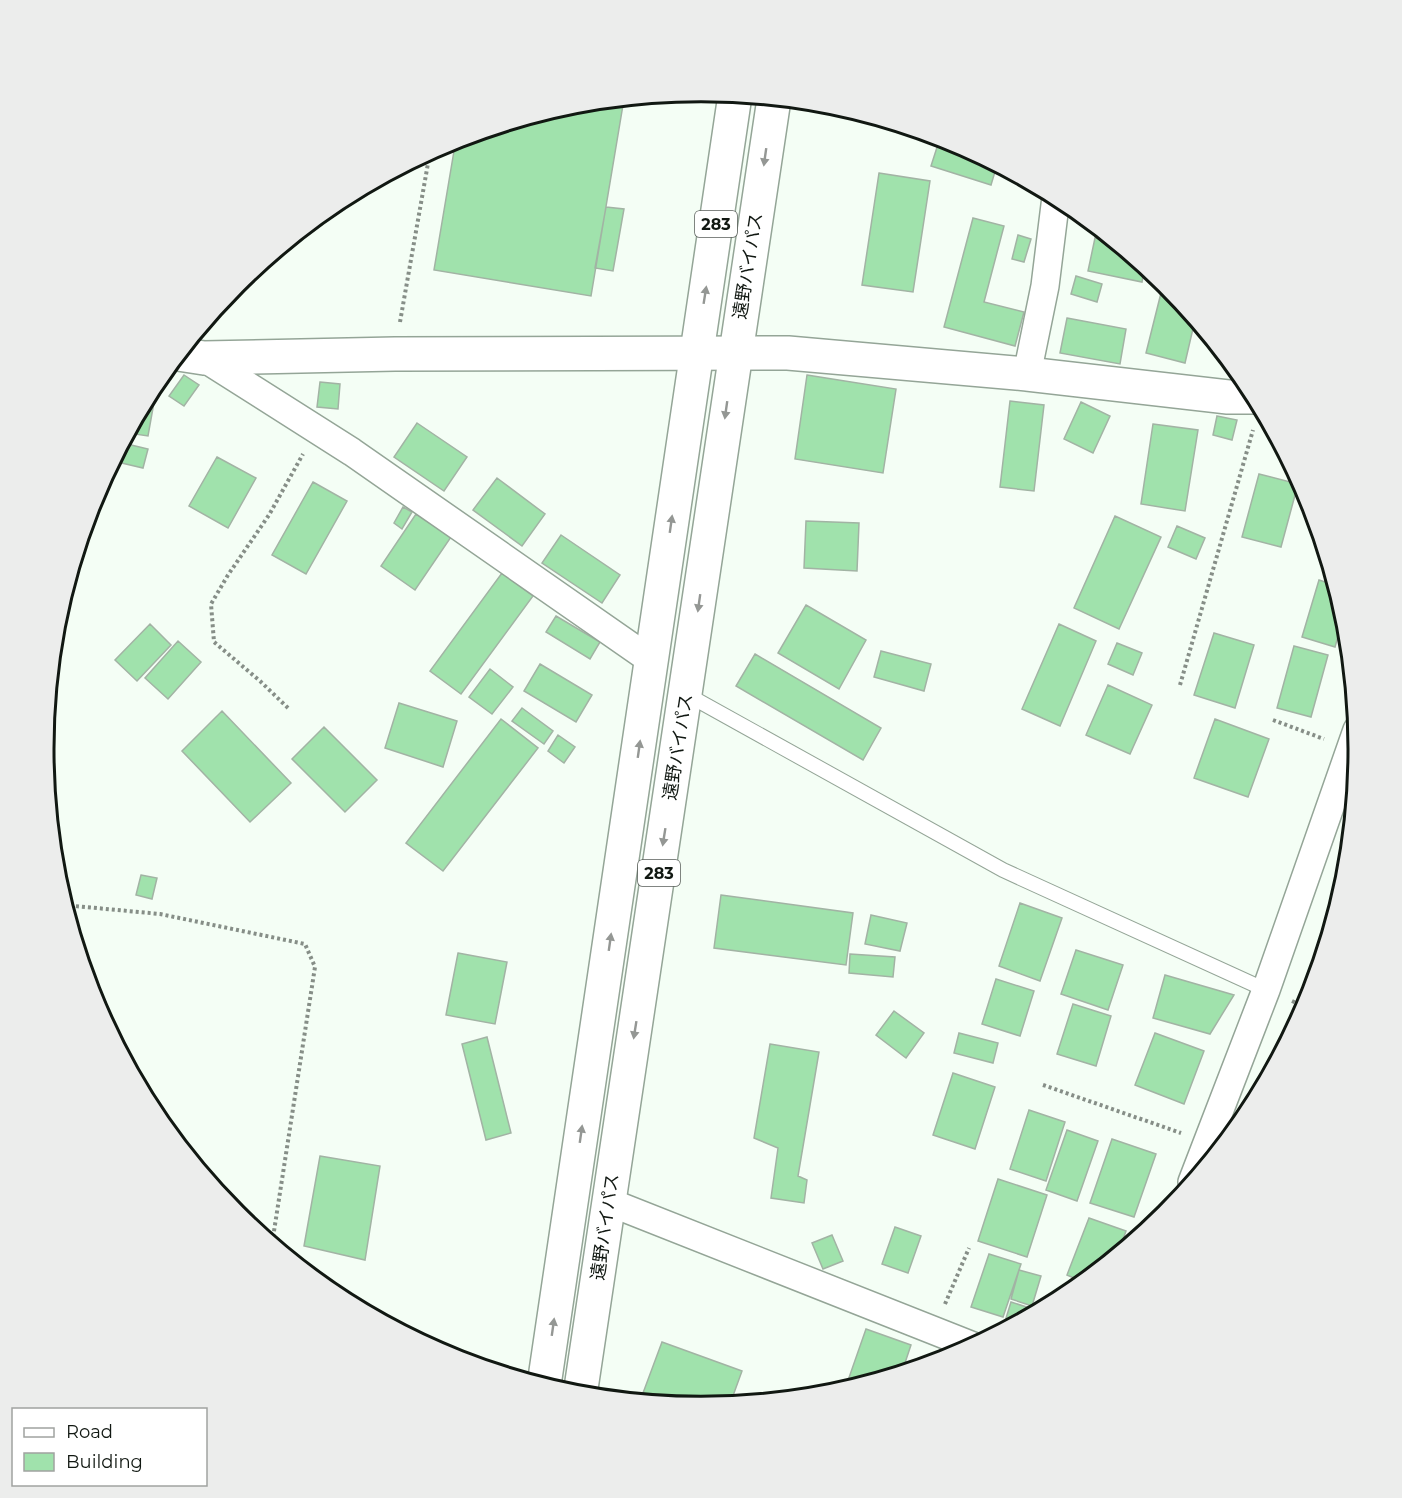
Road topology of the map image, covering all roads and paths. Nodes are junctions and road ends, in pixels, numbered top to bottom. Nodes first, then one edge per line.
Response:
1 (734, 103) edge
2 (773, 107) edge
3 (428, 163) edge
4 (1055, 208) edge
5 (696, 352) junction
6 (735, 352) junction
7 (394, 354) junction
8 (191, 356) edge
9 (1027, 374) junction
10 (1252, 412) edge
11 (1254, 414) edge
12 (317, 430) junction
13 (652, 661) junction
14 (1180, 685) dead end
15 (686, 694) junction
16 (288, 708) dead end
17 (1273, 720) dead end
18 (1348, 739) edge
19 (1348, 755) edge
20 (74, 906) edge
21 (1266, 990) junction
22 (1043, 1085) dead end
23 (1207, 1143) junction
24 (1201, 1159) edge
25 (609, 1202) junction
26 (273, 1234) edge
27 (969, 1248) dead end
28 (934, 1330) junction
29 (961, 1341) edge
30 (545, 1377) edge
31 (582, 1385) edge

5 -> 1 main road, 遠野バイパス / 283
2 -> 6 main road, 遠野バイパス / 283
3 - 7 path
4 - 9 street
5 - 6 main road
5 - 7 main road
13 -> 5 main road, 遠野バイパス / 283
6 - 9 main road
6 -> 15 main road, 遠野バイパス / 283
7 - 8 main road
8 - 12 street
9 - 10 main road
11 - 14 path
12 - 13 street
12 - 16 path
30 -> 13 main road, 遠野バイパス / 283
15 - 21 lane
15 -> 25 main road, 遠野バイパス / 283
17 - 18 path
19 - 21 street
20 - 26 path
21 - 23 street
22 - 23 path
23 - 24 street
25 - 28 street
25 - 31 main road, 遠野バイパス / 283
27 - 28 path
28 - 29 street

